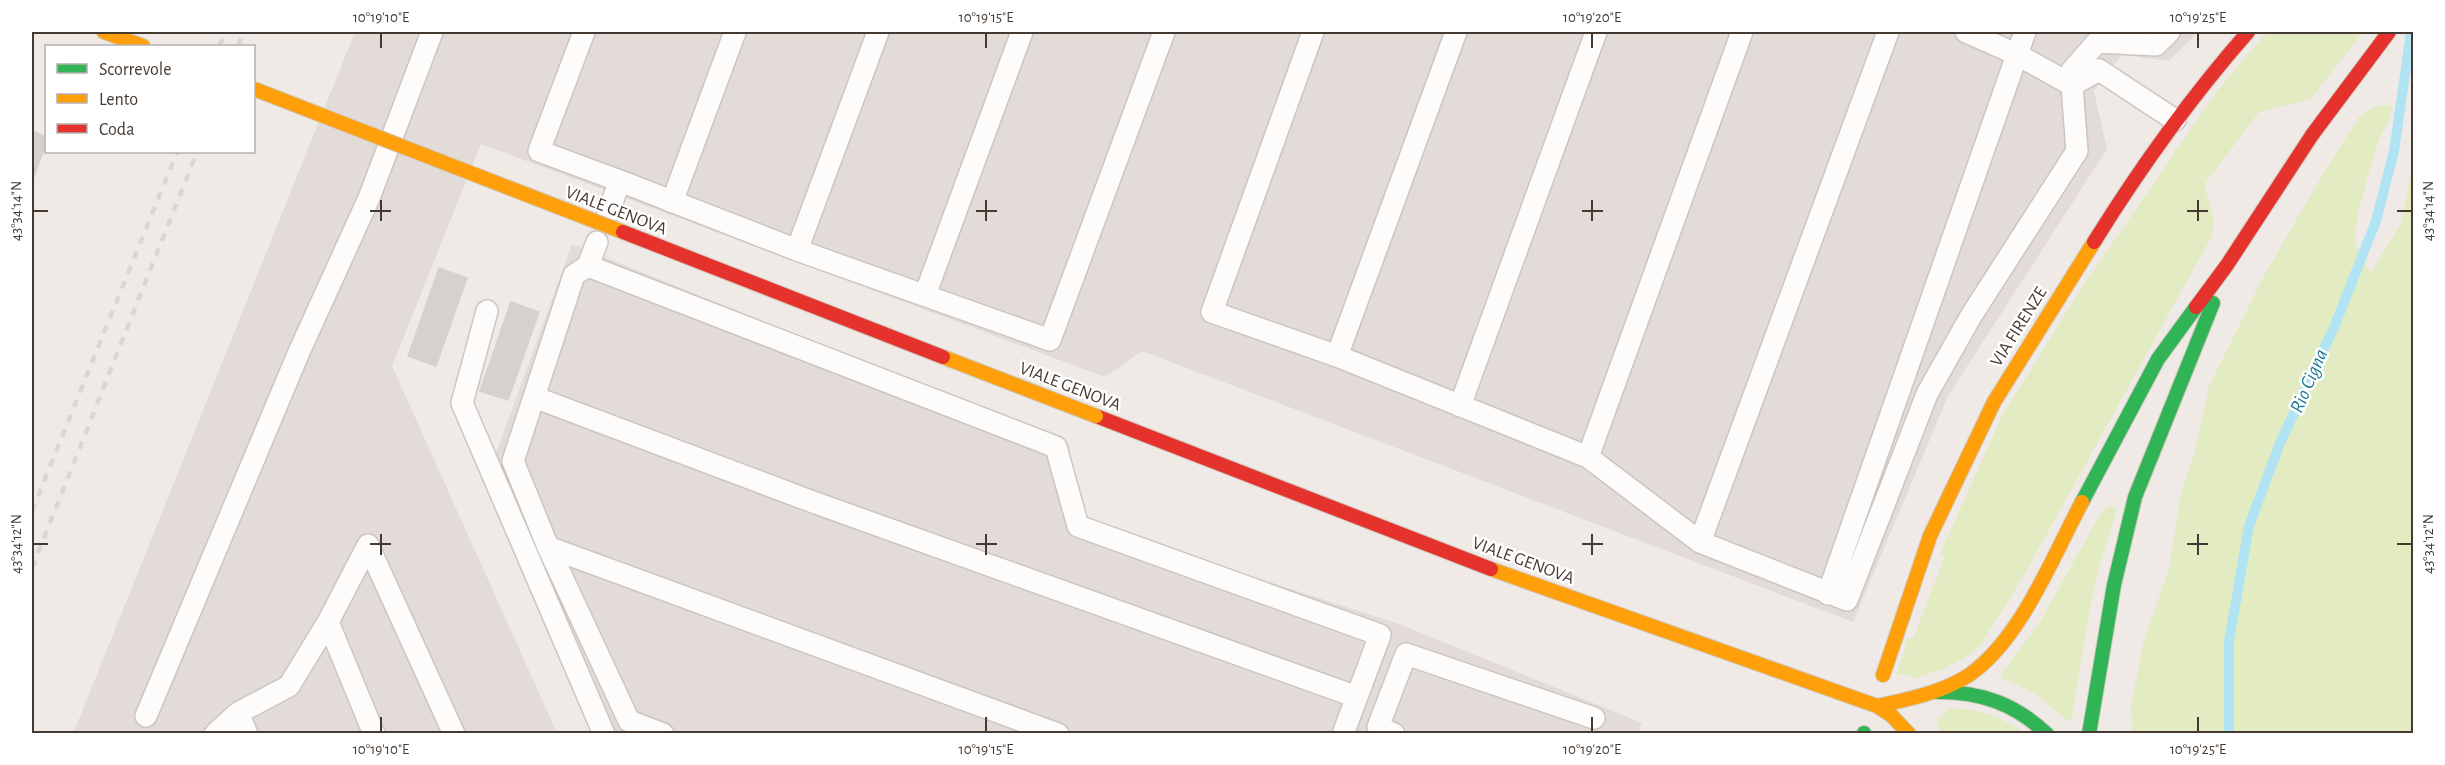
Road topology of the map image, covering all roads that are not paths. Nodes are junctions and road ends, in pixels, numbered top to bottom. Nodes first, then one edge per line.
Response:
1 (104, 32) edge
2 (432, 32) edge
3 (584, 32) edge
4 (735, 32) edge
5 (878, 32) edge
6 (1022, 32) edge
7 (1164, 32) edge
8 (1313, 32) edge
9 (1456, 32) edge
10 (1596, 32) edge
11 (1742, 32) edge
12 (1888, 32) edge
13 (1966, 32) edge
14 (2025, 32) edge
15 (2169, 32) edge
16 (2248, 32) edge
17 (2389, 32) edge
18 (140, 45) edge
19 (2016, 54) junction
20 (2072, 85) junction
21 (255, 89) edge
22 (2175, 120) junction
23 (620, 181) junction
24 (672, 202) junction
25 (608, 213) dead end
26 (597, 243) dead end
27 (797, 250) junction
28 (2227, 265) junction
29 (588, 267) junction
30 (925, 295) junction
31 (487, 311) dead end
32 (1336, 356) junction
33 (534, 397) junction
34 (1460, 406) junction
35 (1588, 457) junction
36 (1700, 542) junction
37 (548, 547) junction
38 (1828, 594) junction
39 (328, 622) junction
40 (1883, 675) dead end
41 (1928, 692) junction
42 (1357, 697) junction
43 (1877, 706) junction
44 (238, 713) junction
45 (146, 716) dead end
46 (1594, 718) dead end
47 (215, 734) edge
48 (247, 734) edge
49 (374, 734) edge
50 (454, 734) edge
51 (604, 734) edge
52 (663, 734) edge
53 (1058, 734) edge
54 (1343, 734) edge
55 (1394, 734) edge
56 (1909, 734) edge
57 (2047, 734) edge
58 (2089, 734) edge

1 - 18 street
2 - 45 lane
3 - 23 lane
4 - 24 lane
5 - 27 lane
6 - 30 lane
7 - 30 lane
8 - 32 lane
9 - 32 lane
10 - 34 lane
11 - 35 lane
12 - 36 lane
13 - 19 lane
14 - 19 lane
15 - 20 lane
16 - 22 street, VIA FIRENZE
17 - 28 street
19 - 20 lane
19 - 38 lane
20 - 22 lane
20 - 38 lane
21 - 43 street, VIALE GENOVA, bridge
22 - 40 street, VIA FIRENZE
23 - 24 lane
23 - 25 lane
24 - 27 lane
26 - 29 lane
27 - 30 lane
28 - 41 street
28 - 58 street
29 - 33 lane
29 - 42 lane
31 - 51 lane
32 - 34 lane
33 - 37 lane
33 - 42 lane
34 - 35 lane
35 - 36 lane
36 - 38 lane
37 - 52 lane
37 - 53 lane
39 - 44 lane
39 - 49 lane
39 - 50 lane
41 - 43 street
41 - 57 street
42 - 54 lane
43 - 56 street
44 - 47 lane
44 - 48 lane
46 - 55 lane

